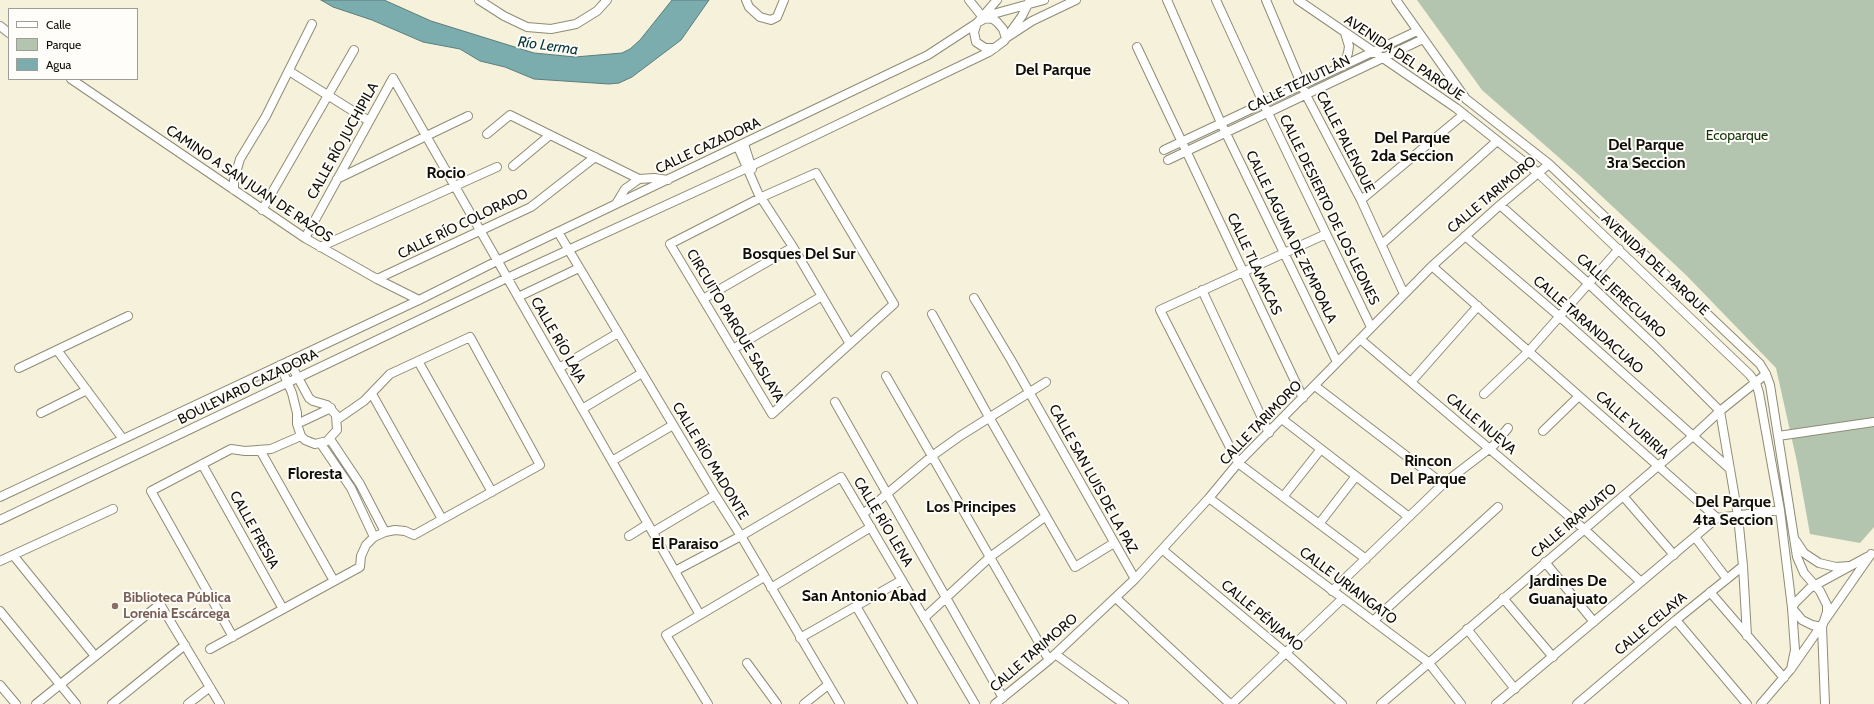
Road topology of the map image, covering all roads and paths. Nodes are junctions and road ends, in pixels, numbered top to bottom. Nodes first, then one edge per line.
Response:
1 (479, 0) edge
2 (607, 0) edge
3 (746, 0) edge
4 (784, 0) edge
5 (969, 0) edge
6 (997, 0) edge
7 (1044, 0) edge
8 (1076, 0) edge
9 (1167, 0) edge
10 (1216, 0) edge
11 (1266, 0) edge
12 (1298, 0) edge
13 (1396, 0) edge
14 (1029, 2) edge
15 (983, 17) junction
16 (977, 23) junction
17 (312, 24) dead end
18 (0, 26) edge
19 (1418, 31) junction
20 (8, 32) edge
21 (1345, 33) junction
22 (1006, 38) junction
23 (1423, 39) junction
24 (997, 47) junction
25 (1137, 47) dead end
26 (354, 50) dead end
27 (1373, 52) junction
28 (1383, 58) junction
29 (1343, 66) junction
30 (289, 71) junction
31 (393, 78) joint
32 (72, 80) edge
33 (1302, 85) junction
34 (328, 95) junction
35 (1306, 95) junction
36 (1263, 103) junction
37 (1268, 113) junction
38 (1464, 114) junction
39 (468, 116) dead end
40 (369, 121) junction
41 (1221, 123) junction
42 (1226, 133) junction
43 (487, 134) dead end
44 (550, 135) junction
45 (426, 136) junction
46 (1497, 141) junction
47 (1182, 142) junction
48 (741, 145) junction
49 (1164, 150) dead end
50 (1186, 152) junction
51 (595, 157) junction
52 (1168, 160) dead end
53 (1549, 164) junction
54 (513, 166) dead end
55 (497, 167) dead end
56 (749, 167) junction
57 (1538, 173) junction
58 (337, 179) junction
59 (639, 179) junction
60 (668, 180) junction
61 (455, 186) junction
62 (234, 190) junction
63 (764, 199) junction
64 (1361, 200) junction
65 (616, 204) junction
66 (1500, 205) junction
67 (262, 210) junction
68 (480, 231) junction
69 (558, 232) junction
70 (1326, 234) junction
71 (1464, 236) junction
72 (305, 238) junction
73 (1382, 244) junction
74 (793, 247) junction
75 (320, 248) junction
76 (1619, 249) junction
77 (568, 250) junction
78 (1285, 253) junction
79 (497, 260) junction
80 (1432, 266) junction
81 (579, 268) junction
82 (1243, 272) junction
83 (507, 278) junction
84 (377, 279) junction
85 (1588, 283) junction
86 (1202, 290) junction
87 (1404, 294) junction
88 (822, 296) junction
89 (518, 297) junction
90 (974, 298) dead end
91 (703, 299) junction
92 (419, 300) junction
93 (1478, 306) junction
94 (932, 314) dead end
95 (128, 316) dead end
96 (1558, 316) junction
97 (1372, 328) junction
98 (618, 333) junction
99 (1360, 339) junction
100 (850, 344) junction
101 (733, 349) junction
102 (56, 350) junction
103 (1529, 352) junction
104 (289, 361) junction
105 (418, 361) junction
106 (1337, 362) junction
107 (280, 365) junction
108 (19, 368) dead end
109 (559, 368) junction
110 (642, 373) junction
111 (1766, 374) junction
112 (886, 376) dead end
113 (298, 378) junction
114 (1046, 382) dead end
115 (1411, 382) junction
116 (288, 383) junction
117 (1756, 383) junction
118 (1315, 386) junction
119 (87, 390) junction
120 (1029, 392) junction
121 (372, 394) junction
122 (1484, 394) dead end
123 (1580, 396) junction
124 (1303, 398) junction
125 (835, 402) dead end
126 (332, 408) junction
127 (582, 409) junction
128 (1720, 411) junction
129 (41, 413) dead end
130 (989, 417) junction
131 (338, 419) junction
132 (1282, 419) junction
133 (1874, 422) edge
134 (296, 424) junction
135 (673, 425) junction
136 (1508, 428) dead end
137 (1543, 431) dead end
138 (1269, 433) junction
139 (301, 436) junction
140 (1693, 436) junction
141 (1778, 436) junction
142 (123, 439) junction
143 (330, 439) junction
144 (321, 444) junction
145 (1490, 449) junction
146 (260, 450) junction
147 (1321, 450) junction
148 (932, 456) junction
149 (612, 461) junction
150 (202, 464) junction
151 (1238, 464) junction
152 (1658, 466) junction
153 (1730, 469) junction
154 (1356, 476) junction
155 (1443, 484) junction
156 (492, 492) junction
157 (887, 493) junction
158 (715, 495) junction
159 (0, 496) edge
160 (1623, 496) junction
161 (1283, 497) junction
162 (1209, 498) junction
163 (1498, 507) dead end
164 (113, 509) dead end
165 (1780, 510) junction
166 (863, 514) junction
167 (1046, 516) junction
168 (1738, 516) junction
169 (1409, 517) junction
170 (1717, 518) junction
171 (442, 519) junction
172 (0, 520) edge
173 (648, 524) junction
174 (1319, 524) junction
175 (871, 527) junction
176 (1584, 529) junction
177 (385, 532) junction
178 (653, 532) junction
179 (629, 536) dead end
180 (741, 536) junction
181 (374, 537) junction
182 (1695, 537) junction
183 (1794, 538) junction
184 (1114, 543) junction
185 (1163, 550) junction
186 (1873, 553) edge
187 (13, 555) junction
188 (1674, 555) junction
189 (990, 557) junction
190 (1366, 559) junction
191 (0, 561) edge
192 (1545, 562) junction
193 (1743, 566) junction
194 (1854, 566) junction
195 (675, 571) junction
196 (764, 577) junction
197 (1135, 579) junction
198 (1727, 579) junction
199 (902, 580) junction
200 (334, 581) junction
201 (1641, 582) junction
202 (1815, 586) junction
203 (771, 588) junction
204 (1332, 591) junction
205 (1710, 592) junction
206 (945, 597) junction
207 (1116, 598) junction
208 (1503, 598) junction
209 (1342, 599) junction
210 (856, 606) junction
211 (1792, 608) junction
212 (283, 609) junction
213 (0, 611) edge
214 (700, 615) junction
215 (924, 618) junction
216 (1676, 620) junction
217 (1373, 621) junction
218 (1594, 622) junction
219 (1822, 626) junction
220 (1467, 629) junction
221 (1748, 636) junction
222 (233, 637) junction
223 (800, 638) junction
224 (185, 645) junction
225 (210, 649) dead end
226 (1286, 653) junction
227 (95, 656) junction
228 (1052, 657) junction
229 (1553, 657) junction
230 (1428, 662) junction
231 (747, 663) dead end
232 (1791, 669) junction
233 (1784, 678) junction
234 (60, 684) junction
235 (828, 684) junction
236 (0, 685) edge
237 (210, 687) junction
238 (1515, 688) junction
239 (1003, 698) junction
240 (16, 704) edge
241 (36, 704) edge
242 (76, 704) edge
243 (112, 704) edge
244 (188, 704) edge
245 (220, 704) edge
246 (708, 704) edge
247 (777, 704) edge
248 (804, 704) edge
249 (840, 704) edge
250 (913, 704) edge
251 (975, 704) edge
252 (995, 704) edge
253 (1124, 704) edge
254 (1231, 704) edge
255 (1342, 704) edge
256 (1381, 704) edge
257 (1461, 704) edge
258 (1496, 704) edge
259 (1577, 704) edge
260 (1747, 704) edge
261 (1761, 704) edge
262 (1825, 704) edge

1 - 2 street
3 - 4 street
5 - 15 street
6 - 15 street, CALLE CAZADORA
7 - 14 street
8 - 22 street
9 - 41 street, CALLE LAGUNA DE ZEMPOALA
10 - 36 street, CALLE DESIERTO DE LOS LEONES
11 - 33 street, CALLE PALENQUE
12 - 21 street, AVENIDA DEL PARQUE
13 - 19 street, AVENIDA DEL PARQUE
14 - 15 street
14 - 22 street
15 - 16 street, CALLE CAZADORA
15 - 22 street
16 - 24 street
16 - 48 street, CALLE CAZADORA
17 - 30 street
18 - 20 street
19 - 23 street, AVENIDA DEL PARQUE
19 - 27 street, CALLE TEZIUTLÁN
21 - 27 street, AVENIDA DEL PARQUE
21 - 29 street
22 - 24 street
23 - 28 street, CALLE TEZIUTLÁN
23 - 53 street, AVENIDA DEL PARQUE
24 - 56 street
25 - 47 street, CALLE TLAMACAS
26 - 34 street
27 - 28 street, AVENIDA DEL PARQUE
27 - 29 street, CALLE TEZIUTLÁN
28 - 35 street, CALLE TEZIUTLÁN
28 - 38 street, AVENIDA DEL PARQUE
29 - 33 street, CALLE TEZIUTLÁN
30 - 34 street
30 - 62 street
31 - 40 street, CALLE RÍO JUCHIPILA
31 - 45 street, CALLE RÍO LAJA
32 - 62 street, CAMINO A SAN JUAN DE RAZOS
33 - 35 street, CALLE PALENQUE
33 - 36 street, CALLE TEZIUTLÁN
34 - 40 street
34 - 67 street
35 - 37 street, CALLE TEZIUTLÁN
35 - 64 street, CALLE PALENQUE
36 - 37 street, CALLE DESIERTO DE LOS LEONES
36 - 41 street, CALLE TEZIUTLÁN
37 - 42 street, CALLE TEZIUTLÁN
37 - 70 street, CALLE DESIERTO DE LOS LEONES
38 - 46 street, AVENIDA DEL PARQUE
38 - 64 street
39 - 45 street
40 - 58 street, CALLE RÍO JUCHIPILA
41 - 42 street, CALLE LAGUNA DE ZEMPOALA
41 - 47 street, CALLE TEZIUTLÁN
42 - 50 street, CALLE TEZIUTLÁN
42 - 78 street, CALLE LAGUNA DE ZEMPOALA
43 - 44 street
44 - 51 street
44 - 54 street
45 - 58 street
45 - 61 street, CALLE RÍO LAJA
46 - 57 street, AVENIDA DEL PARQUE
46 - 73 street
47 - 49 street, CALLE TEZIUTLÁN
47 - 50 street, CALLE TLAMACAS
48 - 56 street
48 - 60 street, CALLE CAZADORA
50 - 52 street, CALLE TEZIUTLÁN
50 - 82 street, CALLE TLAMACAS
51 - 59 street
51 - 68 street, CALLE RÍO COLORADO
53 - 57 street, CALLE TARIMORO
53 - 111 street, AVENIDA DEL PARQUE
55 - 61 street
56 - 63 street
56 - 77 street
57 - 66 street, CALLE TARIMORO
57 - 76 street, AVENIDA DEL PARQUE
58 - 72 street, CALLE RÍO JUCHIPILA
59 - 60 street
59 - 65 street
60 - 65 street, CALLE CAZADORA
61 - 68 street, CALLE RÍO LAJA
61 - 75 street
62 - 67 street, CAMINO A SAN JUAN DE RAZOS
63 - 74 street
63 - 91 street, CIRCUITO PARQUE SASLAYA
63 - 100 street, CIRCUITO PARQUE SASLAYA
64 - 73 street, CALLE PALENQUE
65 - 69 street, CALLE CAZADORA
66 - 71 street, CALLE TARIMORO
66 - 85 street, CALLE JERECUARO
67 - 72 street, CAMINO A SAN JUAN DE RAZOS
68 - 79 street, CALLE RÍO LAJA
68 - 84 street, CALLE RÍO COLORADO
69 - 77 street, CALLE RÍO MADONTE
69 - 79 street, CALLE CAZADORA
70 - 78 street
70 - 97 street, CALLE DESIERTO DE LOS LEONES
71 - 80 street, CALLE TARIMORO
71 - 96 street, CALLE TARANDACUAO
72 - 75 street, CAMINO A SAN JUAN DE RAZOS
73 - 87 street, CALLE PALENQUE
74 - 88 street
74 - 91 street
75 - 84 street, CAMINO A SAN JUAN DE RAZOS
76 - 85 street
76 - 117 street, AVENIDA DEL PARQUE
77 - 81 street, CALLE RÍO MADONTE
77 - 83 street
78 - 82 street
78 - 106 street, CALLE LAGUNA DE ZEMPOALA
79 - 83 street, CALLE RÍO LAJA
79 - 92 street, CALLE CAZADORA
80 - 87 street, CALLE TARIMORO
80 - 93 street, CALLE YURIRIA
81 - 89 street
81 - 98 street, CALLE RÍO MADONTE
82 - 86 street
82 - 124 street, CALLE TLAMACAS
83 - 89 street, CALLE RÍO LAJA
83 - 113 street, BOULEVARD CAZADORA
84 - 92 street, CAMINO A SAN JUAN DE RAZOS
85 - 96 street
85 - 128 street, CALLE JERECUARO
86 - 138 street
86 - 151 street
87 - 97 street, CALLE TARIMORO
88 - 100 street
88 - 101 street
89 - 109 street, CALLE RÍO LAJA
90 - 120 street, CALLE SAN LUIS DE LA PAZ
91 - 101 street, CIRCUITO PARQUE SASLAYA
92 - 104 street, BOULEVARD CAZADORA
93 - 103 street, CALLE YURIRIA
93 - 115 street
94 - 130 street
95 - 102 street
96 - 103 street
96 - 140 street, CALLE TARANDACUAO
97 - 99 street, CALLE TARIMORO
98 - 109 street
98 - 110 street, CALLE RÍO MADONTE
99 - 106 street, CALLE TARIMORO
99 - 115 street, CALLE NUEVA
100 - 101 street, CIRCUITO PARQUE SASLAYA
102 - 108 street
102 - 119 street
103 - 122 street
103 - 123 street, CALLE YURIRIA
104 - 107 street, BOULEVARD CAZADORA
104 - 113 street
105 - 121 street
105 - 156 street
105 - 156 street
106 - 118 street, CALLE TARIMORO
107 - 116 street
107 - 142 street, BOULEVARD CAZADORA
109 - 127 street, CALLE RÍO LAJA
110 - 127 street
110 - 135 street, CALLE RÍO MADONTE
111 - 117 street, CALLE IRAPUATO
111 - 141 street, AVENIDA DEL PARQUE
112 - 148 street
113 - 116 street, BOULEVARD CAZADORA
113 - 126 street
114 - 120 street
115 - 145 street, CALLE NUEVA
116 - 134 street
116 - 172 street, BOULEVARD CAZADORA
117 - 128 street, CALLE IRAPUATO
117 - 165 street, AVENIDA DEL PARQUE
118 - 124 street, CALLE TARIMORO
118 - 155 street
119 - 129 street
119 - 142 street
120 - 130 street
120 - 184 street, CALLE SAN LUIS DE LA PAZ
121 - 131 street
121 - 171 street
123 - 137 street
123 - 152 street, CALLE YURIRIA
124 - 132 street, CALLE TARIMORO
125 - 157 street
126 - 131 street
126 - 134 street
127 - 149 street, CALLE RÍO LAJA
128 - 140 street, CALLE IRAPUATO
128 - 153 street
130 - 148 street
130 - 167 street
131 - 143 street
132 - 138 street, CALLE TARIMORO
132 - 147 street
133 - 141 street
134 - 139 street
135 - 149 street
135 - 158 street, CALLE RÍO MADONTE
136 - 145 street
138 - 151 street, CALLE TARIMORO
139 - 144 street
139 - 146 street
140 - 152 street, CALLE IRAPUATO
140 - 153 street, CALLE TARANDACUAO
141 - 183 street, AVENIDA DEL PARQUE
142 - 159 street, BOULEVARD CAZADORA
143 - 144 street
143 - 177 street
144 - 181 street
145 - 155 street
145 - 176 street, CALLE NUEVA
146 - 150 street
146 - 200 street
147 - 154 street
147 - 161 street
148 - 157 street
148 - 189 street
149 - 173 street, CALLE RÍO LAJA
150 - 212 street, CALLE FRESIA
150 - 222 street
151 - 161 street
151 - 162 street, CALLE TARIMORO
152 - 160 street, CALLE IRAPUATO
152 - 170 street, CALLE YURIRIA
153 - 168 street
154 - 169 street
154 - 174 street
155 - 169 street
156 - 171 street
157 - 166 street
157 - 206 street
158 - 178 street
158 - 180 street, CALLE RÍO MADONTE
160 - 176 street, CALLE IRAPUATO
160 - 188 street
161 - 174 street
162 - 185 street, CALLE TARIMORO
162 - 204 street, CALLE URIANGATO
163 - 217 street
164 - 187 street
165 - 168 street
165 - 211 street, AVENIDA DEL PARQUE
166 - 175 street, CALLE RÍO LENA
166 - 180 street, CALLE RÍO LENA
167 - 184 street
167 - 189 street
168 - 170 street
168 - 193 street
169 - 190 street
170 - 182 street
171 - 177 street
173 - 178 street, CALLE RÍO LAJA
173 - 179 street
174 - 190 street
175 - 199 street, CALLE RÍO LENA
175 - 203 street
176 - 192 street, CALLE IRAPUATO
176 - 201 street, CALLE NUEVA
177 - 181 street
178 - 195 street, CALLE RÍO LAJA
180 - 195 street
180 - 196 street, CALLE RÍO MADONTE
181 - 200 street
182 - 188 street
182 - 198 street
183 - 194 street
183 - 202 street, AVENIDA DEL PARQUE
184 - 197 street, CALLE SAN LUIS DE LA PAZ
185 - 197 street, CALLE TARIMORO
185 - 226 street, CALLE PÉNJAMO
186 - 194 street
186 - 219 street
187 - 191 street
187 - 227 street
188 - 201 street
189 - 206 street
189 - 228 street
190 - 204 street
192 - 208 street, CALLE IRAPUATO
192 - 218 street
193 - 198 street, CALLE CELAYA
193 - 221 street
194 - 202 street
195 - 214 street, CALLE RÍO LAJA
196 - 203 street, CALLE RÍO MADONTE
196 - 214 street
197 - 207 street, CALLE TARIMORO
198 - 205 street, CALLE CELAYA
199 - 210 street
199 - 215 street, CALLE RÍO LENA
200 - 212 street
201 - 218 street
202 - 211 street
202 - 219 street, AVENIDA DEL PARQUE
203 - 223 street, CALLE RÍO MADONTE
204 - 209 street, CALLE URIANGATO
205 - 216 street, CALLE CELAYA
205 - 221 street
206 - 215 street
206 - 239 street
207 - 228 street, CALLE TARIMORO
207 - 254 street
208 - 220 street, CALLE IRAPUATO
208 - 229 street
209 - 217 street, CALLE URIANGATO
209 - 226 street
210 - 223 street
210 - 250 street
211 - 219 street
211 - 232 street, AVENIDA DEL PARQUE
212 - 222 street
213 - 234 street
214 - 246 street
215 - 251 street, CALLE RÍO LENA
216 - 259 street, CALLE CELAYA
216 - 260 street
217 - 230 street, CALLE URIANGATO
218 - 229 street
219 - 232 street
219 - 262 street
220 - 230 street, CALLE IRAPUATO
220 - 238 street
221 - 233 street
222 - 225 street
223 - 235 street, CALLE RÍO MADONTE
224 - 227 street
224 - 237 street
224 - 243 street
226 - 254 street
226 - 255 street, CALLE PÉNJAMO
227 - 234 street
228 - 239 street, CALLE TARIMORO
228 - 253 street
229 - 238 street
230 - 256 street, CALLE IRAPUATO
230 - 257 street, CALLE URIANGATO
231 - 247 street
232 - 233 street
233 - 261 street
234 - 241 street
234 - 242 street
235 - 248 street
235 - 249 street, CALLE RÍO MADONTE
236 - 240 street
237 - 244 street
237 - 245 street
238 - 258 street
239 - 252 street, CALLE TARIMORO

